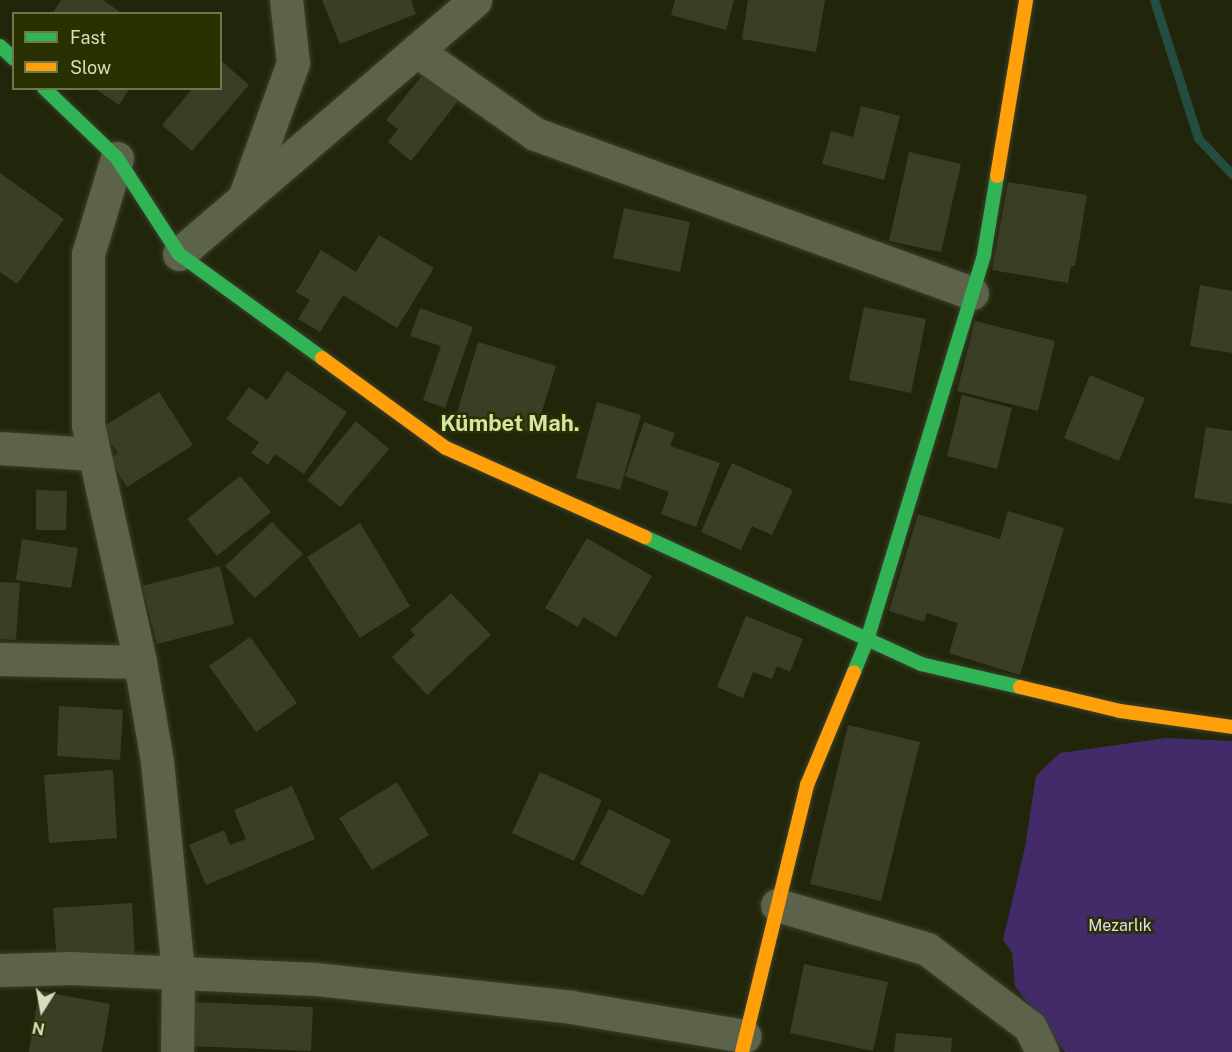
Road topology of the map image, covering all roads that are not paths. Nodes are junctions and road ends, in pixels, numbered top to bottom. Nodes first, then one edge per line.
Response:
1 (286, 0) edge
2 (475, 0) edge
3 (1026, 0) edge
4 (0, 46) edge
5 (417, 51) junction
6 (12, 57) edge
7 (46, 90) edge
8 (117, 158) junction
9 (243, 200) junction
10 (179, 254) junction
11 (972, 293) junction
12 (0, 448) edge
13 (94, 454) junction
14 (868, 636) junction
15 (0, 659) edge
16 (140, 662) junction
17 (1232, 727) edge
18 (777, 905) junction
19 (0, 970) edge
20 (178, 973) junction
21 (743, 1044) edge
22 (177, 1052) edge
23 (1042, 1052) edge

1 - 9 street
2 - 5 street
3 - 11 street
4 - 6 street
5 - 9 street
5 - 11 street
7 - 8 street
8 - 10 street
8 - 13 street
9 - 10 street
10 - 14 street
11 - 14 street
12 - 13 street
13 - 16 street
14 - 17 street
14 - 18 street
15 - 16 street
16 - 20 street
18 - 21 street
18 - 23 street
19 - 20 street
20 - 21 street
20 - 22 street

